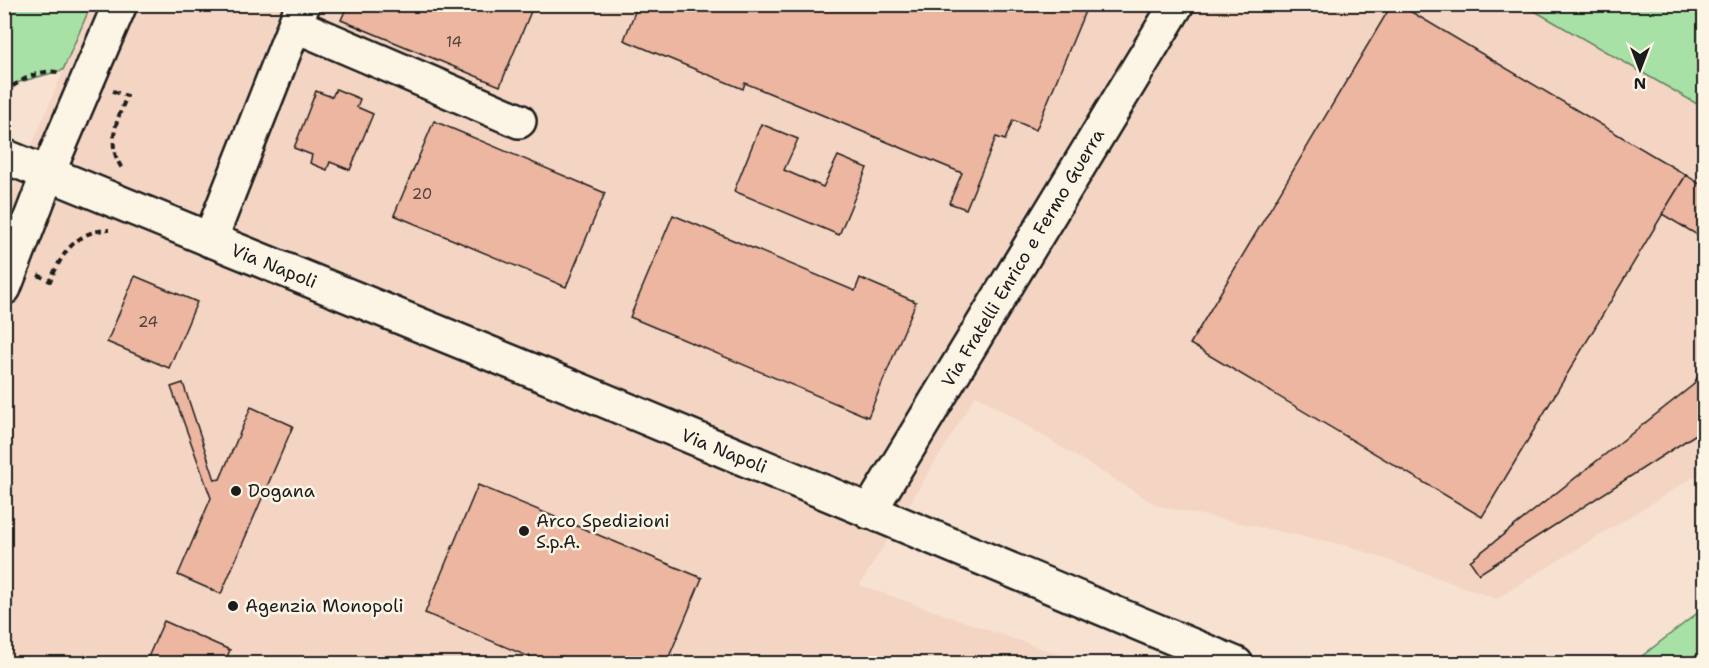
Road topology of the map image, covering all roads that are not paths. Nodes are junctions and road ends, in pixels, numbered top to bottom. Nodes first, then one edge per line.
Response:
1 (120, 4) edge
2 (1177, 4) edge
3 (299, 15) edge
4 (519, 121) dead end
5 (4, 156) edge
6 (47, 174) junction
7 (210, 240) junction
8 (4, 288) edge
9 (869, 512) junction
10 (1236, 663) edge

1 - 6 street
2 - 9 street, Via Fratelli Enrico e Fermo Guerra
3 - 4 street
3 - 7 street, Via Napoli
5 - 6 street, Via Napoli
6 - 7 street, Via Napoli
6 - 8 street
7 - 9 street, Via Napoli
9 - 10 street, Via Napoli

